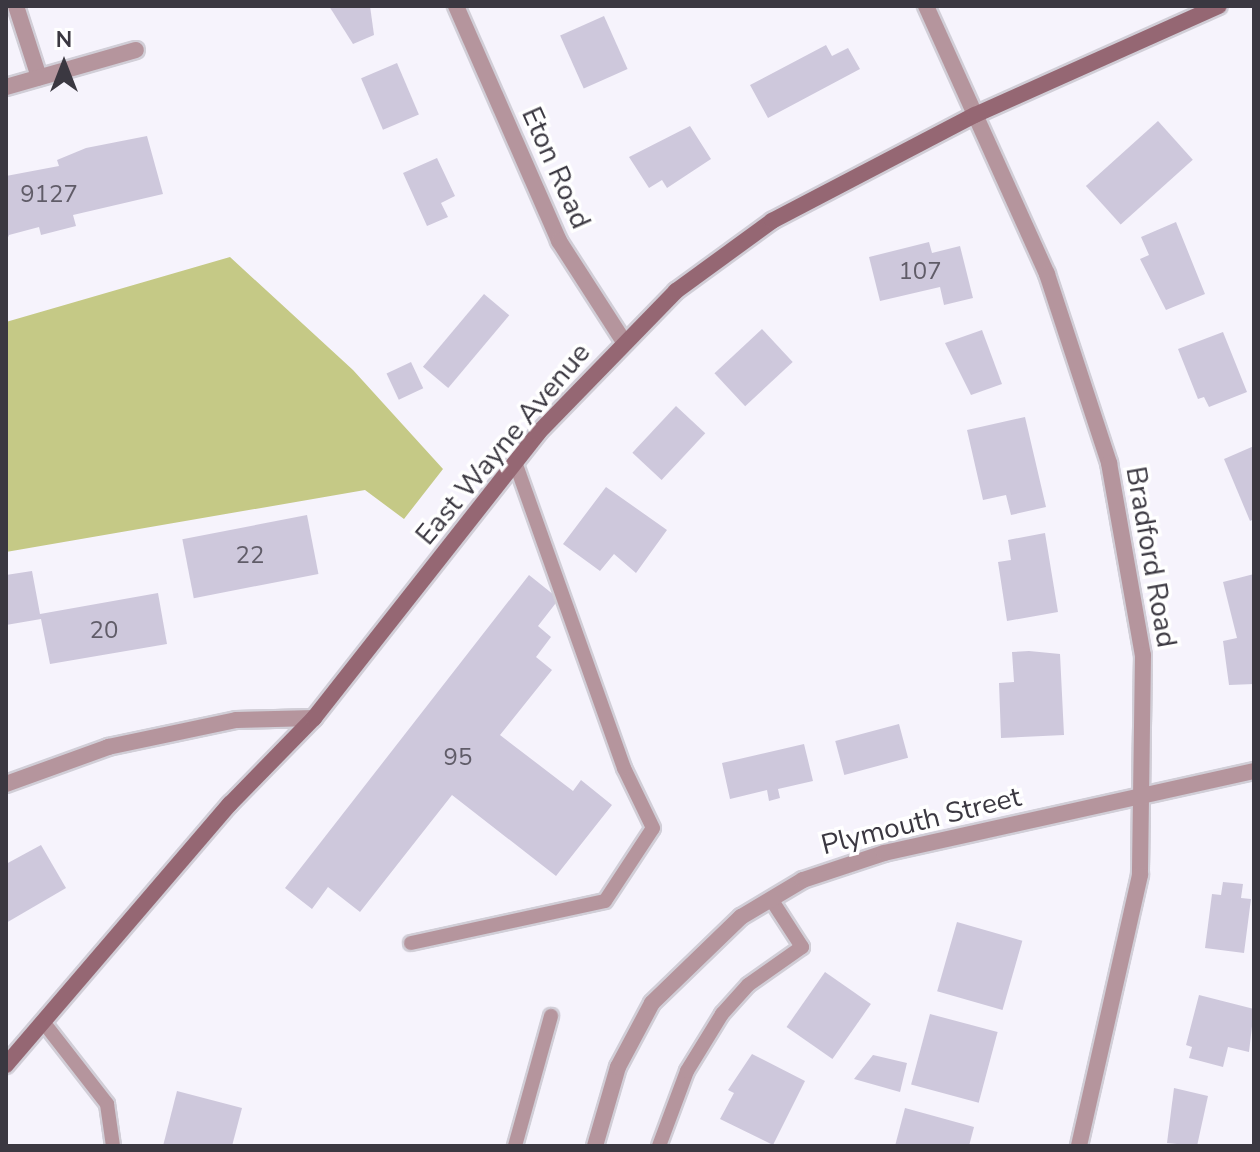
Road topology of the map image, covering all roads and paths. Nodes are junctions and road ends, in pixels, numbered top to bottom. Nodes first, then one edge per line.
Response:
1 (16, 6) edge
2 (456, 6) edge
3 (926, 6) edge
4 (1219, 6) edge
5 (136, 50) dead end
6 (39, 77) junction
7 (6, 87) edge
8 (975, 115) junction
9 (624, 342) junction
10 (515, 462) junction
11 (314, 718) junction
12 (1254, 771) edge
13 (6, 784) edge
14 (1144, 794) junction
15 (771, 899) junction
16 (411, 943) dead end
17 (551, 1016) dead end
18 (44, 1023) junction
19 (6, 1065) edge
20 (113, 1146) edge
21 (515, 1146) edge
22 (595, 1146) edge
23 (659, 1146) edge
24 (1079, 1146) edge

1 - 6 street
2 - 9 street, Eton Road
3 - 8 street, Bradford Road
4 - 8 street, East Wayne Avenue
5 - 6 street
6 - 7 street
8 - 9 street, East Wayne Avenue
8 - 14 street, Bradford Road
9 - 10 street, East Wayne Avenue
10 - 11 street, East Wayne Avenue
10 - 16 lane
11 - 13 street
11 - 18 street, East Wayne Avenue
12 - 14 street, Plymouth Street
14 - 15 street, Plymouth Street
14 - 24 street, Bradford Road
15 - 22 street, Plymouth Street
15 - 23 lane
17 - 21 lane
18 - 19 street, East Wayne Avenue
18 - 20 lane

